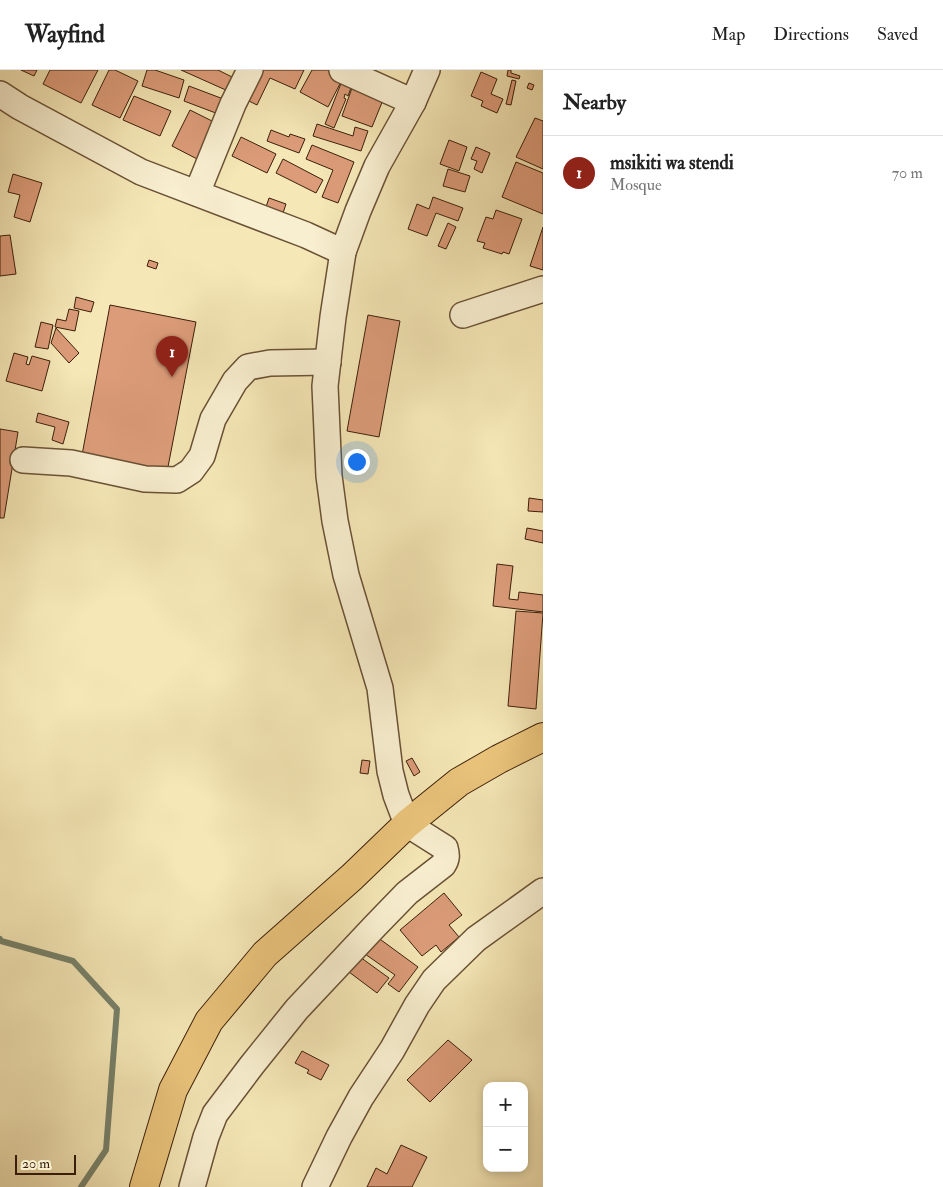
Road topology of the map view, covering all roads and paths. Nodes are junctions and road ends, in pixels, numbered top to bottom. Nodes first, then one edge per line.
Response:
1 (250, 70) edge
2 (342, 70) edge
3 (427, 70) edge
4 (0, 94) edge
5 (413, 102) junction
6 (197, 193) junction
7 (343, 252) junction
8 (543, 289) edge
9 (463, 316) dead end
10 (328, 362) junction
11 (23, 460) dead end
12 (543, 737) edge
13 (407, 824) junction
14 (543, 891) edge
15 (144, 1187) edge
16 (192, 1187) edge
17 (315, 1187) edge

1 - 6 street
2 - 5 street
3 - 5 street
4 - 6 street
5 - 7 street
6 - 7 street
7 - 10 street
8 - 9 street
10 - 11 street
10 - 13 street
12 - 13 main road
13 - 15 main road
13 - 16 street
14 - 17 street

